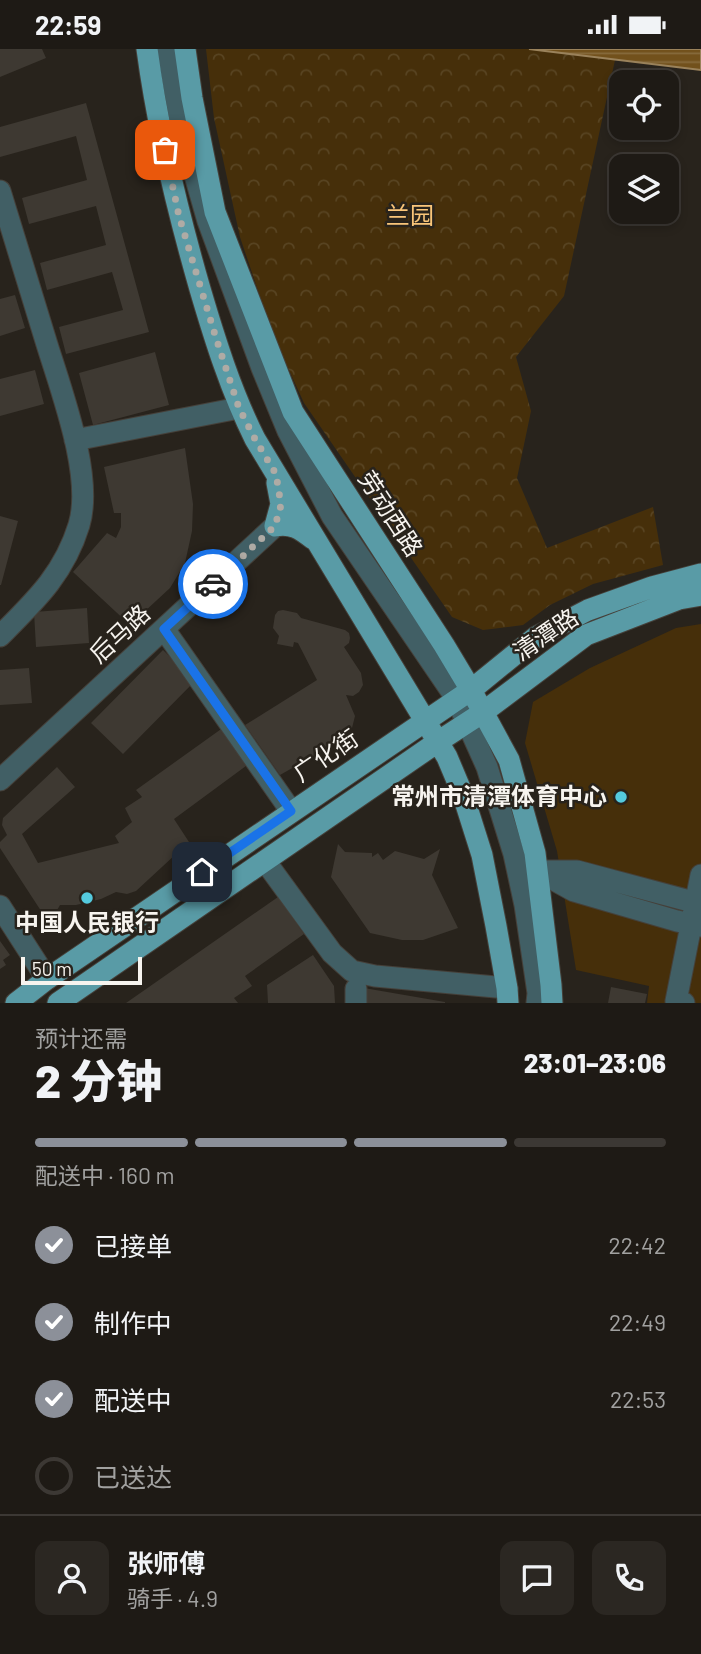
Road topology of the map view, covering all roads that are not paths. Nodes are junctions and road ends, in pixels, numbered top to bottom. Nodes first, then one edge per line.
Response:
1 (147, 49) edge
2 (156, 49) edge
3 (167, 49) edge
4 (185, 49) edge
5 (0, 191) edge
6 (239, 408) junction
7 (75, 440) junction
8 (276, 474) junction
9 (275, 526) junction
10 (325, 538) junction
11 (701, 575) edge
12 (701, 595) edge
13 (164, 629) junction
14 (0, 636) edge
15 (457, 698) junction
16 (425, 720) junction
17 (470, 722) junction
18 (439, 741) junction
19 (0, 780) edge
20 (291, 811) junction
21 (265, 861) junction
22 (538, 871) junction
23 (701, 875) edge
24 (0, 907) edge
25 (697, 914) edge
26 (47, 979) junction
27 (507, 995) edge
28 (0, 999) edge
29 (16, 1003) edge
30 (60, 1003) edge
31 (525, 1003) edge
32 (537, 1003) edge
33 (552, 1003) edge
34 (684, 1003) edge

1 - 6 main road
2 - 10 street
3 - 15 street
4 - 15 main road, 劳动西路
5 - 7 street
6 - 7 street
6 - 8 main road
7 - 14 street
8 - 9 main road
8 - 10 main road
9 - 10 main road
9 - 13 street, 后马路
10 - 15 street
10 - 16 main road
11 - 15 main road, 清潭路
12 - 17 main road, 清潭路
13 - 19 street, 后马路
13 - 20 street
15 - 16 main road, 清潭路
15 - 17 main road, 劳动西路
15 - 17 street
16 - 18 main road
16 - 20 main road, 广化街
17 - 18 main road
17 - 22 main road, 劳动西路
17 - 31 street
17 - 32 street
18 - 21 main road
18 - 27 main road
20 - 26 main road, 广化街
21 - 27 street
21 - 30 main road
22 - 25 street
22 - 33 main road, 劳动西路
23 - 25 street
24 - 26 street
25 - 34 street
26 - 28 main road
26 - 29 main road, 广化街

